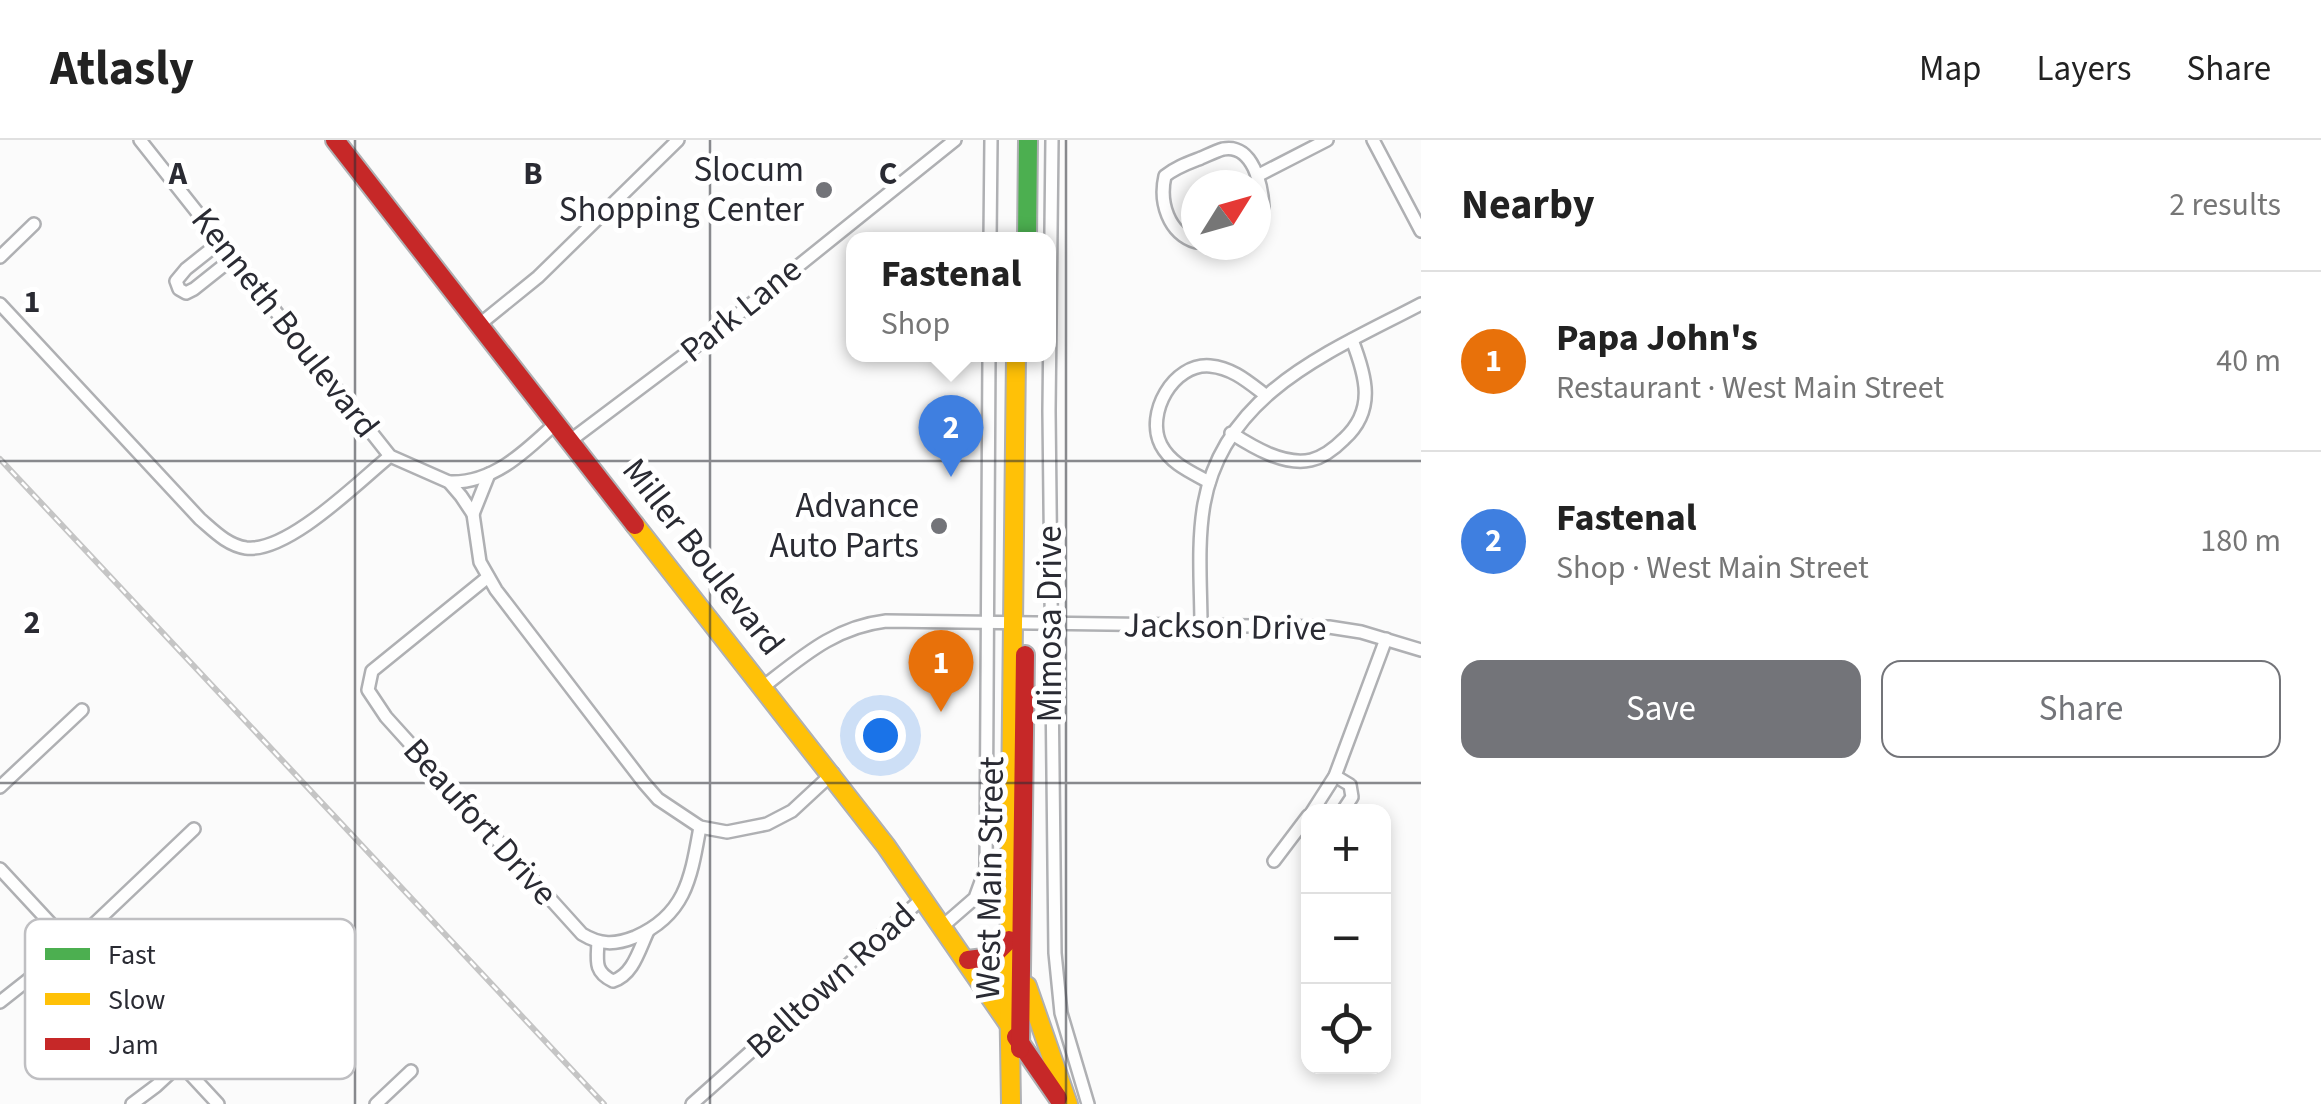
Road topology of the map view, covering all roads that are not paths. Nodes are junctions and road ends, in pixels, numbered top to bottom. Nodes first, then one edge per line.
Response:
1 (140, 140) edge
2 (335, 140) edge
3 (678, 140) edge
4 (955, 140) edge
5 (992, 140) edge
6 (1017, 140) edge
7 (1028, 140) edge
8 (1052, 140) edge
9 (1327, 140) edge
10 (1372, 140) edge
11 (1255, 170) edge
12 (1270, 170) edge
13 (34, 224) dead end
14 (1421, 231) edge
15 (990, 232) edge
16 (1016, 232) edge
17 (1027, 232) edge
18 (1051, 232) edge
19 (1181, 232) edge
20 (220, 242) junction
21 (0, 257) edge
22 (234, 258) junction
23 (0, 304) edge
24 (1421, 304) edge
25 (480, 324) junction
26 (1352, 340) junction
27 (989, 362) edge
28 (1016, 362) edge
29 (1027, 362) edge
30 (1050, 362) edge
31 (1264, 394) junction
32 (557, 422) junction
33 (1232, 434) junction
34 (571, 440) junction
35 (390, 456) junction
36 (489, 474) junction
37 (448, 482) junction
38 (1209, 482) junction
39 (473, 514) junction
40 (488, 577) junction
41 (986, 621) junction
42 (1020, 622) junction
43 (1052, 622) junction
44 (1202, 627) junction
45 (1386, 639) junction
46 (1421, 650) edge
47 (763, 687) junction
48 (82, 710) dead end
49 (833, 773) junction
50 (1335, 776) junction
51 (0, 787) edge
52 (1317, 804) edge
53 (1347, 804) edge
54 (700, 827) junction
55 (194, 829) dead end
56 (1301, 836) edge
57 (1274, 861) dead end
58 (0, 870) edge
59 (924, 897) junction
60 (46, 919) edge
61 (99, 919) edge
62 (944, 925) junction
63 (648, 930) junction
64 (1009, 940) junction
65 (598, 942) junction
66 (968, 960) junction
67 (1023, 974) junction
68 (25, 982) edge
69 (0, 1002) edge
70 (1008, 1024) junction
71 (1020, 1043) junction
72 (411, 1071) dead end
73 (162, 1079) edge
74 (194, 1079) edge
75 (132, 1104) edge
76 (218, 1104) edge
77 (376, 1104) edge
78 (692, 1104) edge
79 (1010, 1104) edge
80 (1020, 1104) edge
81 (1038, 1104) edge
82 (1050, 1104) edge
83 (1065, 1104) edge
84 (1088, 1104) edge

1 - 20 street, Kenneth Boulevard
2 - 25 main road, Miller Boulevard
3 - 25 street
4 - 34 street, Park Lane
5 - 15 street
6 - 16 main road
7 - 17 main road
8 - 18 street, Mimosa Drive
9 - 12 street
10 - 14 street
11 - 19 street
13 - 21 street
20 - 22 street, Kenneth Boulevard
20 - 22 street
22 - 35 street, Kenneth Boulevard
23 - 35 street
24 - 26 street
25 - 32 main road, Miller Boulevard
26 - 31 street
26 - 33 street
27 - 41 street
28 - 42 main road, West Main Street
29 - 42 main road, West Main Street
30 - 43 street, Mimosa Drive
31 - 33 street
31 - 38 street
32 - 34 main road, Miller Boulevard
32 - 36 street
33 - 38 street
34 - 47 main road, Miller Boulevard
35 - 37 street, Kenneth Boulevard
36 - 37 street
36 - 39 street
37 - 39 street, Kenneth Boulevard
38 - 44 street
39 - 40 street, Kenneth Boulevard
40 - 54 street, Kenneth Boulevard
40 - 65 street, Beaufort Drive
41 - 42 street, Jackson Drive
41 - 47 street, Jackson Drive
41 - 62 street
42 - 43 street, Jackson Drive
42 - 64 main road, West Main Street
42 - 67 main road, West Main Street
43 - 44 street, Jackson Drive
43 - 84 street, Mimosa Drive
44 - 45 street, Jackson Drive
45 - 46 street, Jackson Drive
45 - 50 street
47 - 49 main road, Miller Boulevard
48 - 51 street
49 - 54 street
49 - 59 main road, Miller Boulevard
50 - 52 street
50 - 53 street
54 - 63 street
55 - 61 street
56 - 57 street
58 - 60 street
59 - 62 main road, Miller Boulevard
59 - 78 street, Belltown Road
62 - 66 main road, Miller Boulevard
63 - 65 street
63 - 65 street
64 - 66 main road
64 - 70 main road, West Main Street
66 - 70 main road, Miller Boulevard
67 - 71 main road, West Main Street
67 - 83 main road
68 - 69 street
70 - 71 main road, Miller Boulevard
70 - 79 main road, West Main Street
71 - 80 main road, West Main Street
71 - 83 main road, Miller Boulevard
72 - 77 street
73 - 75 street
74 - 76 street
81 - 82 main road

